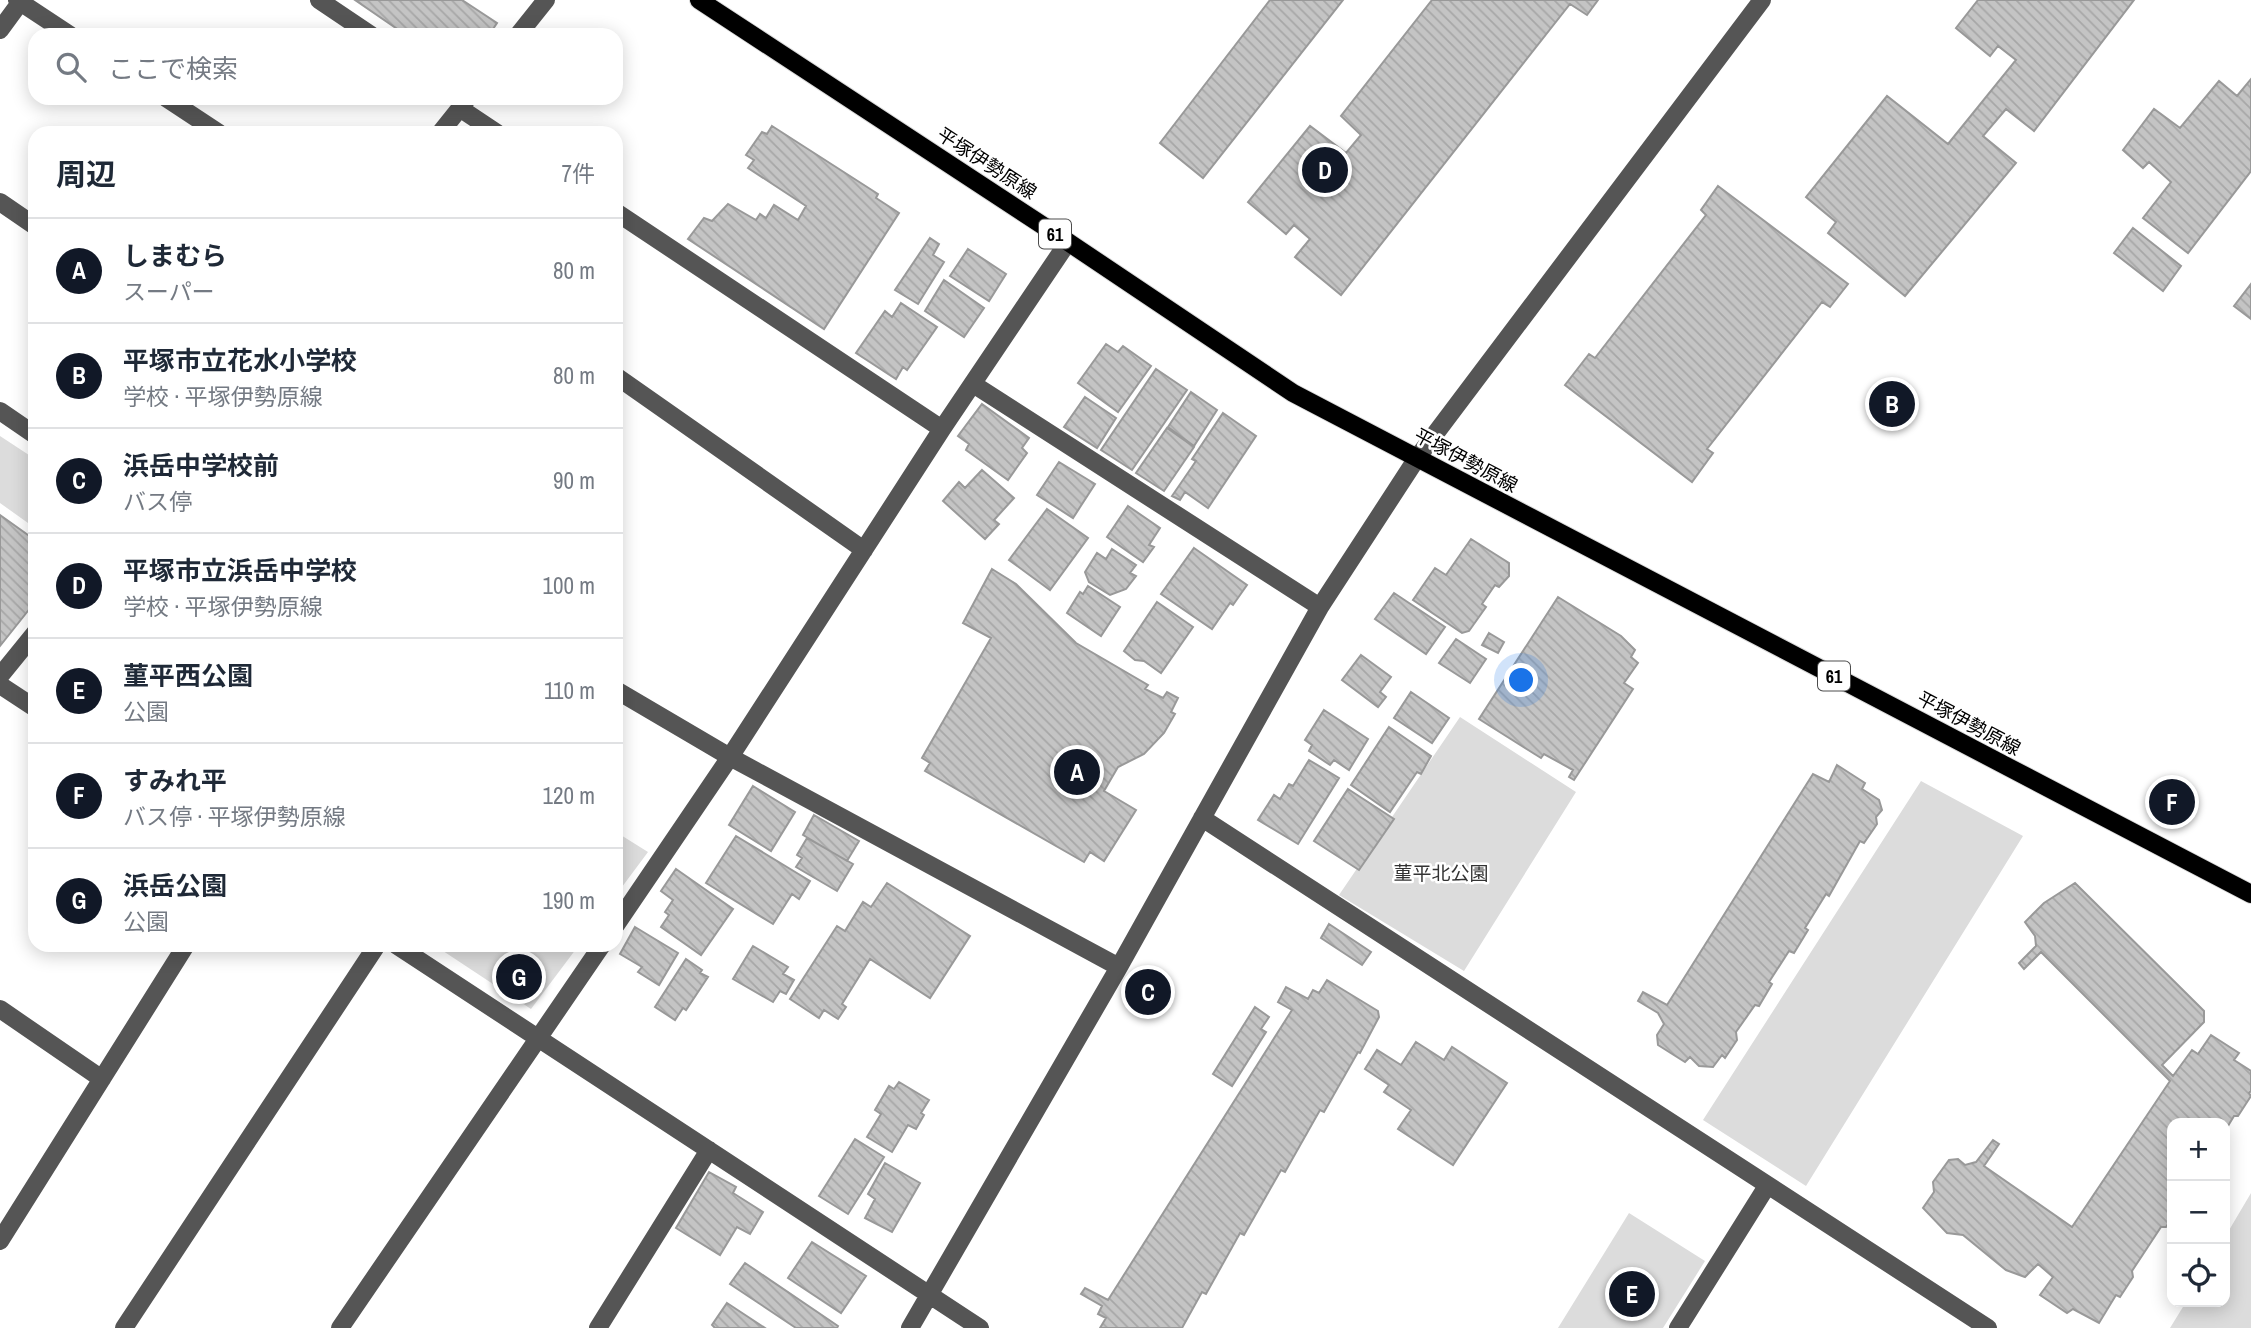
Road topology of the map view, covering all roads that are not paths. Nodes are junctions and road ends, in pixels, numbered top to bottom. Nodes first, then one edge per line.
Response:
1 (319, 0) edge
2 (546, 0) edge
3 (699, 0) edge
4 (1762, 0) edge
5 (20, 1) edge
6 (60, 28) edge
7 (361, 28) edge
8 (524, 28) edge
9 (0, 30) edge
10 (177, 105) edge
11 (462, 105) edge
12 (469, 105) edge
13 (208, 126) edge
14 (445, 126) edge
15 (490, 126) edge
16 (0, 202) edge
17 (623, 217) edge
18 (28, 221) edge
19 (1069, 242) junction
20 (623, 381) edge
21 (973, 384) junction
22 (0, 411) edge
23 (942, 429) junction
24 (28, 430) edge
25 (1417, 458) junction
26 (864, 550) junction
27 (1320, 607) junction
28 (28, 642) edge
29 (0, 676) edge
30 (0, 685) edge
31 (623, 694) edge
32 (28, 703) edge
33 (730, 757) junction
34 (1202, 818) junction
35 (2251, 894) edge
36 (623, 915) edge
37 (182, 952) edge
38 (372, 952) edge
39 (407, 952) edge
40 (597, 952) edge
41 (1119, 967) junction
42 (0, 1009) edge
43 (539, 1039) junction
44 (102, 1079) junction
45 (709, 1150) junction
46 (1767, 1186) junction
47 (0, 1241) edge
48 (929, 1295) junction
49 (124, 1328) edge
50 (340, 1328) edge
51 (597, 1328) edge
52 (910, 1328) edge
53 (980, 1328) edge
54 (1678, 1328) edge
55 (1988, 1328) edge

1 - 7 street
2 - 8 street
3 - 19 main road, 平塚伊勢原線 / 61
4 - 25 street
5 - 6 street
5 - 9 street
10 - 13 street
11 - 14 street
12 - 15 street
16 - 18 street
17 - 23 street
19 - 21 street
19 - 25 main road, 平塚伊勢原線 / 61
20 - 26 street
21 - 23 street
21 - 27 street
22 - 24 street
23 - 26 street
25 - 27 street
25 - 35 main road, 平塚伊勢原線 / 61
26 - 33 street
27 - 34 street
28 - 29 street
30 - 32 street
31 - 33 street
33 - 36 street
33 - 41 street
34 - 41 street
34 - 46 street
37 - 44 street
38 - 49 street
39 - 43 street
40 - 43 street
41 - 48 street
42 - 44 street
43 - 45 street
43 - 50 street
44 - 47 street
45 - 48 street
45 - 51 street
46 - 54 street
46 - 55 street
48 - 52 street
48 - 53 street

